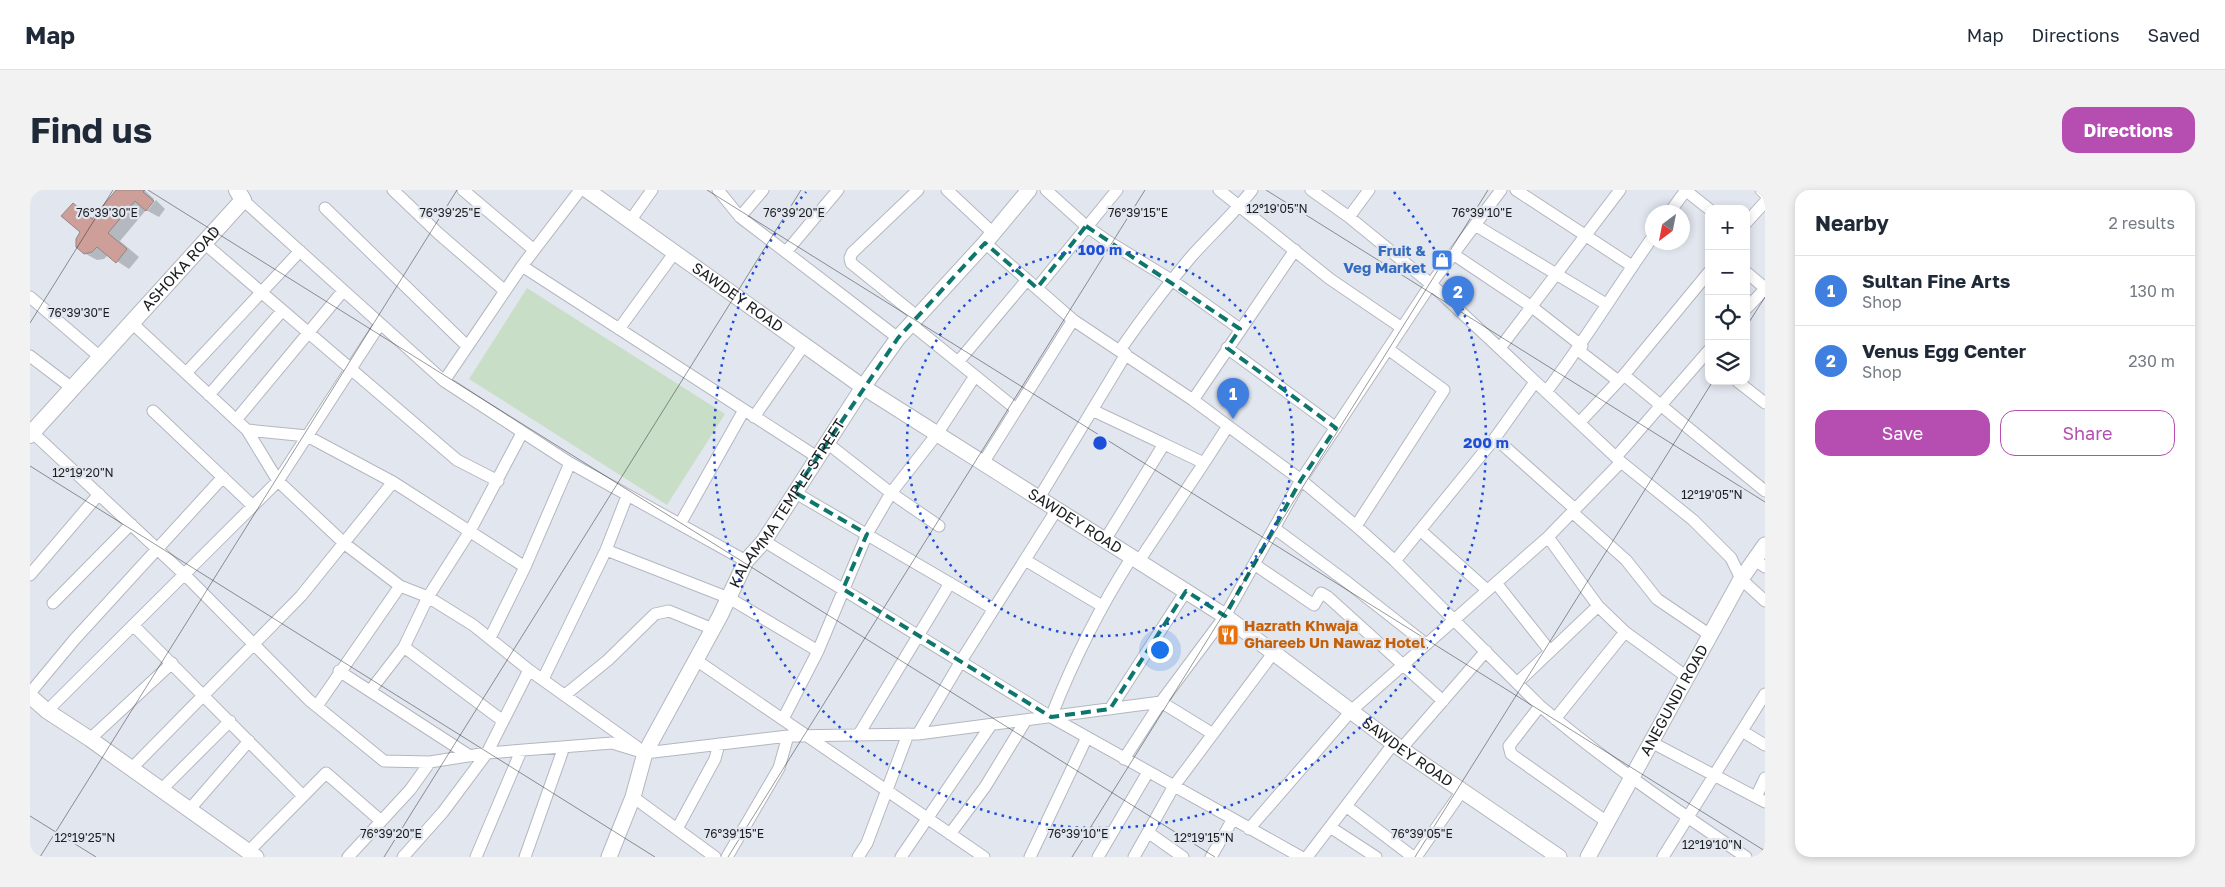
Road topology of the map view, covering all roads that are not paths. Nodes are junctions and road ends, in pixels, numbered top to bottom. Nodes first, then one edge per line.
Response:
1 (393, 190) edge
2 (462, 190) edge
3 (580, 190) edge
4 (587, 190) edge
5 (652, 190) edge
6 (718, 190) edge
7 (762, 190) edge
8 (838, 190) edge
9 (918, 190) edge
10 (947, 190) edge
11 (1029, 190) edge
12 (1046, 190) edge
13 (1117, 190) edge
14 (1219, 190) edge
15 (1252, 190) edge
16 (1310, 190) edge
17 (1369, 190) edge
18 (1501, 190) edge
19 (1516, 190) edge
20 (1620, 190) edge
21 (1686, 190) edge
22 (1761, 190) edge
23 (244, 193) edge
24 (1765, 194) edge
25 (1765, 202) edge
26 (1675, 205) edge
27 (1705, 205) edge
28 (325, 208) dead end
29 (1239, 208) junction
30 (740, 216) junction
31 (1349, 217) junction
32 (1750, 219) edge
33 (630, 221) junction
34 (1475, 225) junction
35 (1086, 226) junction
36 (1583, 236) junction
37 (989, 238) junction
38 (204, 243) junction
39 (1645, 248) edge
40 (534, 250) junction
41 (1295, 250) junction
42 (300, 251) junction
43 (675, 252) junction
44 (786, 252) junction
45 (1453, 254) junction
46 (522, 266) junction
47 (1632, 266) junction
48 (1556, 273) junction
49 (1750, 275) edge
50 (1705, 277) edge
51 (1026, 281) junction
52 (1173, 281) junction
53 (1431, 284) junction
54 (1037, 288) junction
55 (1765, 288) edge
56 (343, 291) junction
57 (505, 291) junction
58 (261, 293) junction
59 (30, 297) edge
60 (1606, 304) junction
61 (1750, 305) edge
62 (1532, 307) junction
63 (282, 311) junction
64 (914, 320) junction
65 (1073, 320) junction
66 (132, 323) junction
67 (380, 324) junction
68 (1402, 328) junction
69 (619, 329) junction
70 (1240, 329) junction
71 (308, 334) junction
72 (898, 338) junction
73 (804, 345) junction
74 (467, 346) junction
75 (1227, 348) junction
76 (1500, 348) junction
77 (1580, 348) junction
78 (1388, 349) junction
79 (1123, 352) junction
80 (30, 356) edge
81 (100, 357) junction
82 (1705, 357) edge
83 (958, 362) junction
84 (350, 370) junction
85 (186, 373) junction
86 (975, 376) junction
87 (1620, 377) junction
88 (444, 381) junction
89 (1535, 382) junction
90 (1743, 385) edge
91 (863, 387) junction
92 (72, 388) junction
93 (1546, 392) junction
94 (209, 395) junction
95 (1193, 400) junction
96 (1764, 400) edge
97 (1660, 404) junction
98 (1016, 409) junction
99 (744, 410) junction
100 (1092, 410) junction
101 (153, 411) dead end
102 (754, 417) junction
103 (236, 420) junction
104 (1579, 423) junction
105 (1228, 426) junction
106 (1336, 428) junction
107 (247, 430) junction
108 (31, 433) edge
109 (522, 433) junction
110 (937, 434) junction
111 (306, 436) junction
112 (1495, 438) junction
113 (827, 443) junction
114 (1164, 444) junction
115 (817, 458) junction
116 (1619, 459) junction
117 (983, 463) junction
118 (1204, 463) junction
119 (570, 464) junction
120 (223, 477) junction
121 (1301, 480) junction
122 (278, 481) junction
123 (498, 481) junction
124 (393, 482) junction
125 (1765, 491) edge
126 (794, 492) junction
127 (891, 493) junction
128 (100, 494) junction
129 (627, 496) junction
130 (1039, 498) junction
131 (253, 506) junction
132 (1057, 509) junction
133 (1574, 511) junction
134 (131, 524) junction
135 (680, 524) junction
136 (939, 526) dead end
137 (1356, 526) junction
138 (1274, 528) junction
139 (1420, 530) junction
140 (470, 531) junction
141 (867, 534) junction
142 (1548, 537) junction
143 (1105, 540) junction
144 (764, 541) junction
145 (345, 544) junction
146 (1765, 545) edge
147 (158, 550) junction
148 (606, 550) junction
149 (1136, 559) junction
150 (1025, 560) junction
151 (746, 561) junction
152 (1395, 561) junction
153 (1254, 564) junction
154 (1760, 564) edge
155 (525, 567) junction
156 (30, 575) edge
157 (185, 575) junction
158 (1741, 579) junction
159 (950, 583) junction
160 (400, 586) junction
161 (1491, 587) junction
162 (843, 589) junction
163 (1186, 591) junction
164 (428, 597) junction
165 (729, 598) junction
166 (1765, 601) edge
167 (53, 603) dead end
168 (1102, 606) junction
169 (1598, 606) junction
170 (994, 609) junction
171 (1225, 616) junction
172 (1454, 619) junction
173 (134, 625) junction
174 (713, 629) junction
175 (1625, 632) junction
176 (1710, 634) junction
177 (918, 635) junction
178 (490, 638) junction
179 (1426, 644) junction
180 (255, 645) junction
181 (404, 647) junction
182 (818, 651) junction
183 (1486, 651) junction
184 (1550, 651) junction
185 (1274, 652) junction
186 (696, 660) junction
187 (961, 661) junction
188 (172, 663) junction
189 (1402, 666) junction
190 (529, 670) junction
191 (339, 671) junction
192 (1687, 677) junction
193 (543, 679) junction
194 (1517, 682) junction
195 (370, 691) junction
196 (30, 694) edge
197 (204, 694) junction
198 (1765, 694) edge
199 (565, 695) junction
200 (1443, 701) junction
201 (1161, 702) junction
202 (317, 706) junction
203 (1540, 706) junction
204 (1110, 709) junction
205 (1352, 710) junction
206 (47, 711) junction
207 (1051, 717) junction
208 (783, 719) junction
209 (1555, 719) junction
210 (1026, 720) junction
211 (230, 721) junction
212 (503, 721) junction
213 (991, 725) junction
214 (1742, 732) junction
215 (859, 734) junction
216 (913, 734) junction
217 (1213, 734) junction
218 (807, 735) junction
219 (788, 736) junction
220 (1087, 738) junction
221 (90, 739) junction
222 (250, 741) junction
223 (1651, 742) junction
224 (719, 744) junction
225 (1765, 745) edge
226 (1397, 746) junction
227 (564, 747) junction
228 (521, 751) junction
229 (486, 753) junction
230 (645, 753) junction
231 (470, 756) junction
232 (1124, 758) junction
233 (430, 762) junction
234 (131, 769) junction
235 (1148, 772) junction
236 (1715, 774) junction
237 (1765, 778) edge
238 (1631, 779) junction
239 (1174, 786) junction
240 (161, 790) junction
241 (887, 790) junction
242 (1462, 791) junction
243 (303, 796) junction
244 (633, 797) junction
245 (1760, 799) edge
246 (1346, 806) junction
247 (189, 810) junction
248 (1688, 817) junction
249 (927, 818) junction
250 (1233, 820) junction
251 (381, 821) junction
252 (1607, 822) junction
253 (1330, 827) junction
254 (676, 829) junction
255 (1249, 829) junction
256 (1149, 833) junction
257 (950, 834) junction
258 (1550, 854) edge
259 (252, 855) edge
260 (978, 855) edge
261 (1177, 856) edge
262 (1295, 856) edge
263 (348, 857) edge
264 (403, 857) edge
265 (476, 857) edge
266 (525, 857) edge
267 (609, 857) edge
268 (715, 857) edge
269 (727, 857) edge
270 (858, 857) edge
271 (900, 857) edge
272 (1030, 857) edge
273 (1098, 857) edge
274 (1134, 857) edge
275 (1211, 857) edge
276 (1307, 857) edge
277 (1376, 857) edge
278 (1414, 857) edge
279 (1588, 857) edge
280 (1663, 857) edge
281 (1746, 857) edge

1 - 57 street
2 - 40 street
3 - 40 street
4 - 33 street, SAWDEY ROAD
5 - 33 street
6 - 30 street
7 - 30 street
8 - 44 street
9 - 64 street
10 - 37 street
11 - 37 street, KALAMMA TEMPLE STREET
12 - 35 street
13 - 35 street
14 - 29 street
15 - 29 street
16 - 31 street
17 - 31 street
18 - 34 street
19 - 36 street
20 - 36 street
21 - 26 street
21 - 27 street
22 - 24 street
23 - 38 main road, ASHOKA ROAD
23 - 42 street
25 - 32 street
28 - 74 street
29 - 41 street
29 - 52 street
30 - 44 street
31 - 53 street
33 - 43 street, SAWDEY ROAD
34 - 45 street
34 - 48 street
35 - 52 street
35 - 54 street
36 - 47 street
36 - 48 street
37 - 51 street
37 - 64 street, KALAMMA TEMPLE STREET
38 - 58 street
38 - 66 main road, ASHOKA ROAD
39 - 47 street
40 - 46 street
41 - 68 street
41 - 70 street
42 - 56 street
42 - 58 street
43 - 69 street
43 - 73 street, SAWDEY ROAD
44 - 72 street
45 - 53 street
45 - 62 street
46 - 57 street
46 - 69 street
47 - 60 street
48 - 60 street
48 - 62 street
49 - 55 street
50 - 87 street
51 - 54 street
51 - 83 street
52 - 70 street
52 - 79 street
53 - 68 street
53 - 76 street
54 - 65 street
55 - 61 street
56 - 67 street
56 - 71 street
57 - 74 street
58 - 63 street
58 - 85 street
59 - 81 street
60 - 77 street
62 - 76 street
62 - 77 street
63 - 71 street
63 - 94 street
64 - 72 street, KALAMMA TEMPLE STREET
64 - 83 street
65 - 79 street
65 - 98 street
66 - 81 main road, ASHOKA ROAD
66 - 85 street
67 - 84 street
67 - 88 street
68 - 78 street
69 - 99 street
70 - 75 street
71 - 84 street
71 - 103 street
72 - 91 street, KALAMMA TEMPLE STREET
73 - 91 street, SAWDEY ROAD
73 - 102 street
74 - 88 street
75 - 95 street
75 - 106 street
76 - 89 street
77 - 87 street
77 - 93 street
78 - 106 street
78 - 137 street
79 - 95 street
79 - 100 street
80 - 92 street
81 - 92 main road, ASHOKA ROAD
82 - 97 street
83 - 86 street
84 - 111 street
84 - 123 street
85 - 94 street
86 - 98 street
86 - 110 street
87 - 97 street
87 - 104 street
88 - 109 street
89 - 93 street
89 - 112 street
90 - 96 street
91 - 110 street, SAWDEY ROAD
91 - 113 street, KALAMMA TEMPLE STREET
92 - 108 main road, ASHOKA ROAD
93 - 104 street
94 - 103 street
95 - 105 street
97 - 116 street
97 - 125 street
98 - 117 street
99 - 102 street
99 - 135 street
100 - 114 street
100 - 130 street
101 - 120 street
102 - 115 street
103 - 107 street
104 - 116 street
105 - 118 street
105 - 121 street
106 - 121 street
107 - 111 street
107 - 122 street
108 - 128 street
109 - 119 street
109 - 123 street
110 - 117 street, SAWDEY ROAD
110 - 127 street
111 - 122 street
111 - 124 street
112 - 133 street
112 - 139 street
113 - 115 street, KALAMMA TEMPLE STREET
113 - 127 street
114 - 118 street
114 - 143 street
115 - 126 street, KALAMMA TEMPLE STREET
116 - 133 street
116 - 158 street
117 - 130 street, SAWDEY ROAD
118 - 149 street
119 - 129 street
119 - 155 street
120 - 131 street
120 - 147 street
121 - 137 street
121 - 138 street
122 - 131 street
122 - 145 street
123 - 140 street
124 - 140 street
124 - 145 street
126 - 141 street
126 - 144 street, KALAMMA TEMPLE STREET
127 - 136 street
127 - 141 street
128 - 134 street
128 - 156 street
129 - 135 street
129 - 148 street
130 - 132 street, SAWDEY ROAD
131 - 157 street
132 - 143 street, SAWDEY ROAD
132 - 150 street
133 - 142 street
133 - 176 street
134 - 147 street
134 - 167 street
135 - 151 street
137 - 152 street
138 - 153 street
138 - 179 street
139 - 152 street
139 - 161 street
140 - 155 street
140 - 164 street
141 - 159 street
141 - 162 street
142 - 161 street
142 - 169 street
143 - 149 street, SAWDEY ROAD
144 - 151 street, KALAMMA TEMPLE STREET
144 - 162 street
145 - 160 street
145 - 180 street
146 - 154 street, ANEGUNDI ROAD
147 - 157 street
147 - 196 street
148 - 165 street
148 - 193 street
149 - 163 street, SAWDEY ROAD
149 - 168 street
150 - 168 street
150 - 170 street
151 - 165 street, KALAMMA TEMPLE STREET
152 - 172 street
153 - 171 street
153 - 189 street
154 - 158 street, ANEGUNDI ROAD
155 - 178 street
157 - 173 street
157 - 180 street
158 - 166 street
158 - 176 street, ANEGUNDI ROAD
159 - 170 street
159 - 177 street
160 - 164 street
160 - 191 street
161 - 172 street
161 - 184 street
162 - 177 street
162 - 182 street
163 - 171 street, SAWDEY ROAD
163 - 204 street
164 - 178 street
164 - 181 street
165 - 174 street, KALAMMA TEMPLE STREET
165 - 182 street
168 - 207 street
169 - 175 street
169 - 184 street
170 - 187 street
171 - 185 street, SAWDEY ROAD
171 - 201 street
172 - 179 street
172 - 183 street
173 - 188 street
173 - 206 street
174 - 186 street, KALAMMA TEMPLE STREET
174 - 199 street
175 - 192 street
175 - 209 street
176 - 192 street, ANEGUNDI ROAD
177 - 187 street
177 - 215 street
178 - 190 street
179 - 189 street
180 - 197 street
180 - 202 street
181 - 195 street
181 - 212 street
182 - 208 street
183 - 194 street
183 - 200 street
184 - 194 street
185 - 205 street, SAWDEY ROAD
185 - 217 street
186 - 208 street
186 - 230 street, KALAMMA TEMPLE STREET
187 - 207 street
187 - 216 street
188 - 197 street
188 - 221 street
189 - 200 street
189 - 205 street
190 - 193 street
190 - 212 street
191 - 195 street
191 - 202 street
192 - 223 street, ANEGUNDI ROAD
193 - 199 street
194 - 203 street
195 - 231 street
196 - 206 street
197 - 211 street
197 - 234 street
198 - 214 street
199 - 230 street
200 - 226 street
201 - 204 street
201 - 217 street
201 - 232 street
202 - 233 street
203 - 209 street
203 - 252 street
204 - 207 street
205 - 226 street, SAWDEY ROAD
205 - 255 street
206 - 221 street
207 - 210 street
207 - 220 street
208 - 218 street
209 - 238 street
210 - 213 street
210 - 257 street
211 - 222 street
211 - 240 street
212 - 229 street
213 - 216 street
213 - 249 street
214 - 225 street
214 - 236 street
215 - 216 street
215 - 218 street
216 - 241 street
217 - 239 street
218 - 219 street
218 - 241 street
219 - 224 street
219 - 269 street
220 - 232 street
220 - 272 street
221 - 234 street
222 - 243 street
222 - 247 street
223 - 236 street
223 - 238 street, ANEGUNDI ROAD
224 - 230 street
224 - 254 street
226 - 242 street, SAWDEY ROAD
226 - 246 street
227 - 228 street
227 - 230 street
227 - 266 street
228 - 229 street
228 - 265 street
229 - 231 street
229 - 264 street
230 - 244 street, KALAMMA TEMPLE STREET
231 - 233 street
232 - 235 street
233 - 251 street
234 - 240 street
235 - 239 street
235 - 273 street
236 - 245 street
236 - 248 street
237 - 245 street
238 - 248 street
238 - 252 street, ANEGUNDI ROAD
239 - 250 street
239 - 256 street
240 - 247 street
241 - 249 street
241 - 270 street
242 - 258 street, SAWDEY ROAD
242 - 278 street
243 - 251 street
243 - 259 street
244 - 254 street
244 - 267 street, KALAMMA TEMPLE STREET
246 - 253 street
246 - 278 street
247 - 259 street
248 - 280 street
248 - 281 street
249 - 257 street
249 - 271 street
250 - 255 street
250 - 275 street
251 - 263 street
252 - 279 street, ANEGUNDI ROAD
253 - 276 street
253 - 277 street
254 - 268 street
255 - 262 street
256 - 261 street
256 - 274 street
257 - 260 street

